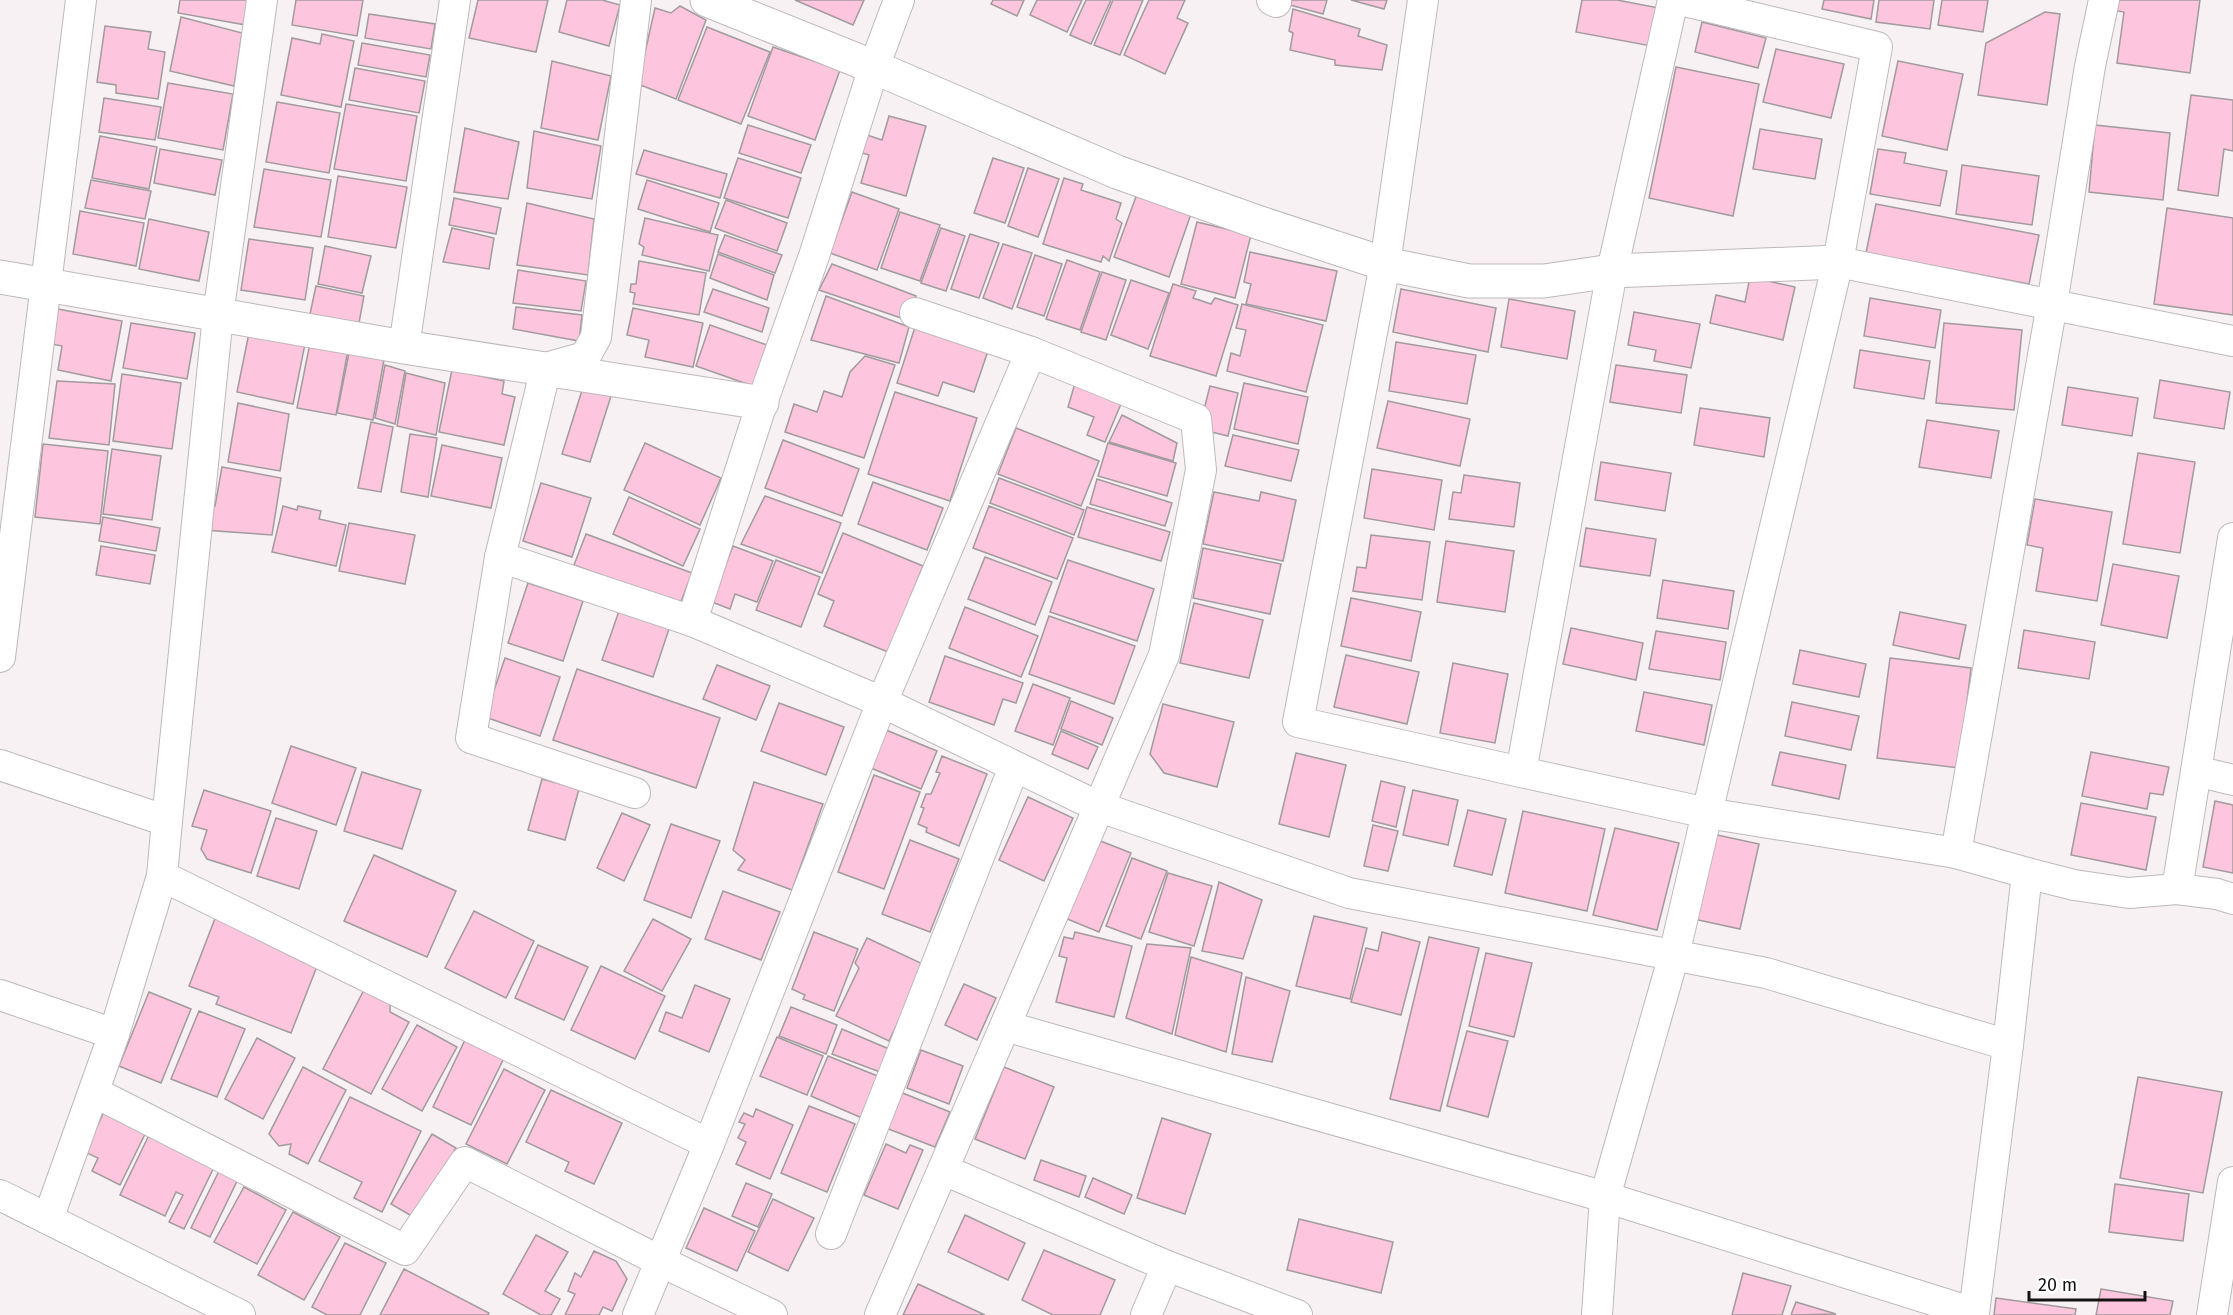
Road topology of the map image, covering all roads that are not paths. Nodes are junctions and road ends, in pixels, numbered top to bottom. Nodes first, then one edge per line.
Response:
1 (81, 0) edge
2 (262, 0) edge
3 (455, 0) edge
4 (636, 0) edge
5 (706, 0) edge
6 (899, 0) edge
7 (1423, 0) edge
8 (1673, 0) edge
9 (1680, 0) edge
10 (2104, 0) edge
11 (874, 66) junction
12 (1838, 262) junction
13 (1385, 264) junction
14 (1611, 271) junction
15 (0, 277) edge
16 (46, 285) junction
17 (2052, 303) junction
18 (915, 313) dead end
19 (218, 315) junction
20 (2233, 341) edge
21 (404, 346) junction
22 (1030, 352) junction
23 (546, 368) junction
24 (762, 403) junction
25 (2233, 538) edge
26 (500, 557) junction
27 (692, 621) junction
28 (0, 657) edge
29 (882, 702) junction
30 (0, 765) edge
31 (1014, 767) junction
32 (2196, 771) junction
33 (1521, 772) junction
34 (2233, 780) edge
35 (635, 793) dead end
36 (1097, 806) junction
37 (1707, 813) junction
38 (167, 821) junction
39 (1956, 853) junction
40 (2027, 873) junction
41 (162, 876) junction
42 (2177, 889) junction
43 (2233, 899) edge
44 (1674, 955) junction
45 (0, 995) edge
46 (1005, 1026) junction
47 (114, 1034) junction
48 (2008, 1045) junction
49 (94, 1092) junction
50 (709, 1144) junction
51 (944, 1170) junction
52 (2233, 1182) edge
53 (1605, 1197) junction
54 (2, 1199) edge
55 (48, 1219) junction
56 (831, 1234) dead end
57 (660, 1261) junction
58 (1167, 1266) junction
59 (223, 1311) edge
60 (1974, 1314) edge
61 (638, 1315) edge
62 (772, 1315) edge
63 (880, 1315) edge
64 (1146, 1315) edge
65 (1297, 1315) edge
66 (1597, 1315) edge
67 (2211, 1315) edge

1 - 16 street
2 - 19 street
3 - 21 street
4 - 23 street
5 - 11 street
6 - 11 street
7 - 13 street
8 - 14 street
9 - 12 street
10 - 17 street
11 - 13 street
11 - 24 street
12 - 14 street
12 - 17 street
12 - 37 street
13 - 14 street
13 - 33 street
14 - 33 street
15 - 16 street
16 - 19 street
16 - 28 street
17 - 20 street
17 - 39 street
18 - 22 street
19 - 21 street
19 - 38 street
21 - 23 street
22 - 29 street
22 - 36 street
23 - 24 street
23 - 26 street
24 - 27 street
25 - 32 street
26 - 27 street
26 - 35 street
27 - 29 street
29 - 31 street
29 - 50 street
30 - 38 street
31 - 36 street
31 - 56 street
32 - 34 street
32 - 42 street
33 - 37 street
36 - 44 street
36 - 46 street
37 - 39 street
37 - 44 street
38 - 41 street
39 - 40 street
40 - 42 street
40 - 48 street
41 - 47 street
41 - 50 street
42 - 43 street
44 - 48 street
44 - 53 street
45 - 47 street
46 - 51 street
46 - 53 street
47 - 49 street
48 - 60 street
49 - 55 street
49 - 57 street
50 - 57 street
51 - 58 street
51 - 63 street
52 - 67 street
53 - 60 street
53 - 66 street
54 - 55 street
55 - 59 street
57 - 61 street
57 - 62 street
58 - 64 street
58 - 65 street

